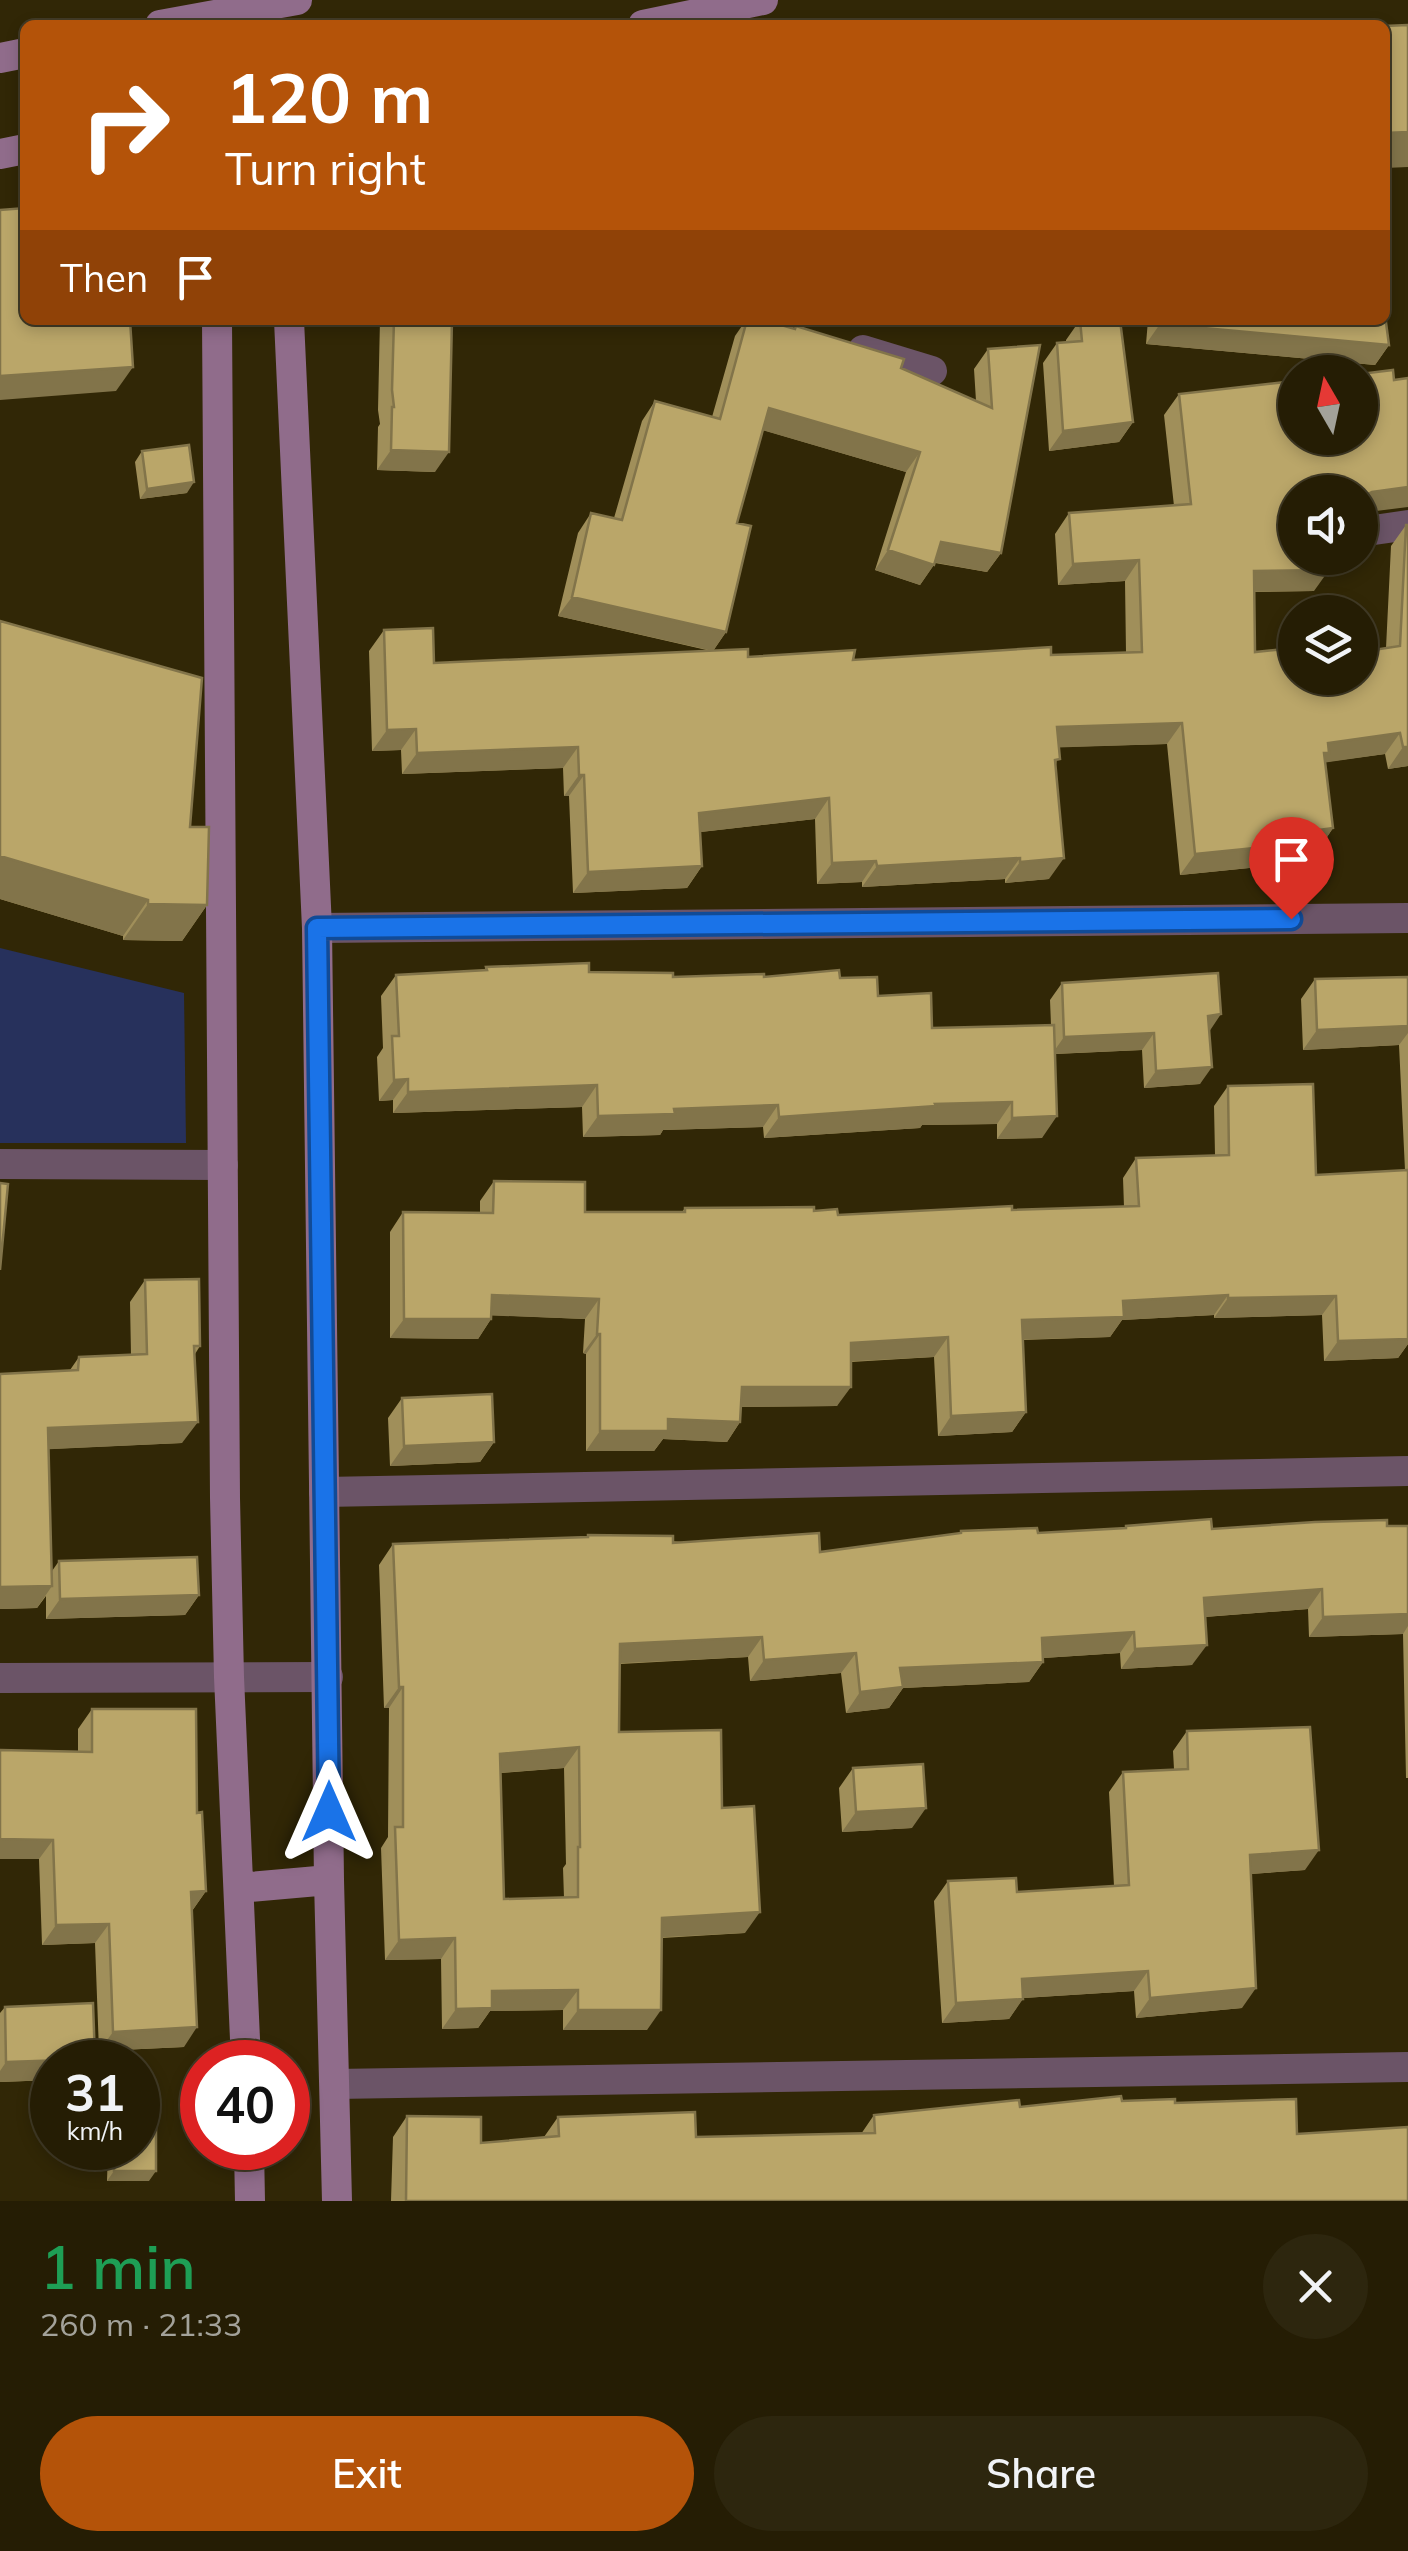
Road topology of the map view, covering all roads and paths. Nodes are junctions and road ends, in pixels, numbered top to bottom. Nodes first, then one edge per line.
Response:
1 (763, 0) edge
2 (278, 8) edge
3 (207, 13) edge
4 (180, 20) edge
5 (667, 20) edge
6 (218, 325) edge
7 (289, 325) edge
8 (838, 342) edge
9 (932, 370) dead end
10 (1408, 524) edge
11 (1378, 529) edge
12 (1408, 918) edge
13 (317, 928) junction
14 (0, 1164) edge
15 (223, 1165) junction
16 (1408, 1471) edge
17 (324, 1492) junction
18 (328, 1676) junction
19 (229, 1677) junction
20 (0, 1678) edge
21 (329, 1880) junction
22 (239, 1888) junction
23 (245, 2040) edge
24 (1408, 2067) edge
25 (335, 2084) junction
26 (249, 2170) edge
27 (250, 2201) edge
28 (338, 2201) edge

1 - 5 street
2 - 3 street
3 - 4 street
6 - 15 street
7 - 13 street
8 - 9 street
10 - 11 street
12 - 13 street
13 - 17 street
14 - 15 street
15 - 19 street
16 - 17 street
17 - 18 street
18 - 19 street
18 - 21 street
19 - 20 street
19 - 22 street
21 - 22 street
21 - 25 street
22 - 23 street
24 - 25 street
25 - 28 street
26 - 27 street

